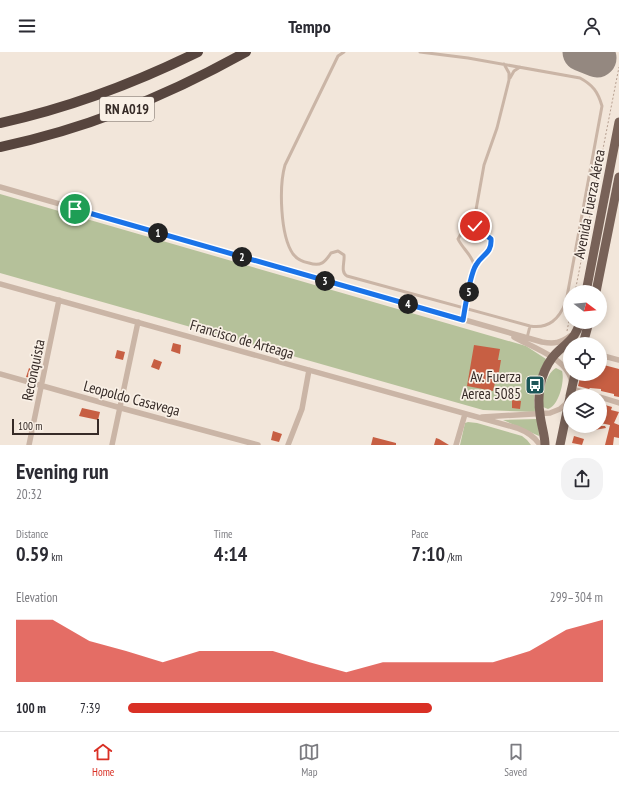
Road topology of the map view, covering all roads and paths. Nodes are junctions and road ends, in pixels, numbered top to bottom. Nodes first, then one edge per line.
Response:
1 (198, 52) edge
2 (246, 52) edge
3 (344, 52) edge
4 (420, 52) edge
5 (504, 64) junction
6 (520, 67) junction
7 (619, 67) edge
8 (509, 80) junction
9 (619, 122) edge
10 (0, 123) edge
11 (618, 137) edge
12 (0, 147) edge
13 (619, 177) edge
14 (0, 187) edge
15 (474, 221) junction
16 (467, 228) junction
17 (478, 229) junction
18 (475, 266) junction
19 (0, 284) edge
20 (576, 285) edge
21 (587, 285) edge
22 (597, 285) edge
23 (59, 300) junction
24 (465, 308) junction
25 (463, 320) junction
26 (138, 322) junction
27 (530, 326) junction
28 (575, 329) edge
29 (577, 329) edge
30 (505, 332) junction
31 (568, 337) edge
32 (527, 338) junction
33 (563, 340) edge
34 (607, 357) edge
35 (553, 358) junction
36 (619, 360) edge
37 (309, 370) junction
38 (0, 374) edge
39 (42, 385) junction
40 (571, 389) edge
41 (607, 399) edge
42 (619, 403) edge
43 (120, 408) junction
44 (563, 408) edge
45 (464, 414) junction
46 (540, 414) junction
47 (478, 418) junction
48 (563, 430) edge
49 (29, 445) edge
50 (112, 445) edge
51 (258, 445) edge
52 (288, 445) edge
53 (456, 445) edge
54 (540, 445) edge
55 (545, 445) edge
56 (560, 445) edge

1 - 10 highway, RN A019
2 - 12 highway, RN A019
3 - 24 lane
4 - 5 lane
5 - 6 lane
5 - 8 lane
6 - 8 lane
6 - 27 lane
7 - 20 path
8 - 15 lane
9 - 11 main road, Avenida Fuerza Aérea
11 - 21 main road, Avenida Fuerza Aérea
13 - 22 main road, Avenida Fuerza Aérea
14 - 25 street
15 - 16 lane
15 - 17 lane
16 - 17 lane
16 - 18 lane
17 - 18 lane
18 - 24 lane
19 - 23 street, Francisco de Arteaga
23 - 26 street, Francisco de Arteaga
23 - 39 street, Reconquista
24 - 25 lane
24 - 27 lane
25 - 30 street
26 - 37 street, Francisco de Arteaga
26 - 43 street
27 - 32 lane
28 - 31 street
29 - 35 main road
30 - 32 street
30 - 35 street
32 - 33 street
34 - 36 street
35 - 40 street
35 - 46 main road
37 - 45 street, Francisco de Arteaga
37 - 52 street
38 - 39 street, Leopoldo Casavega
39 - 43 street, Leopoldo Casavega
39 - 49 street, Reconquista
41 - 42 street
43 - 50 street
43 - 51 street, Leopoldo Casavega
44 - 46 street, Francisco de Arteaga
45 - 47 street, Francisco de Arteaga
45 - 53 street
46 - 47 street, Francisco de Arteaga
46 - 55 main road
47 - 54 street, Francisco de Arteaga
48 - 56 main road

